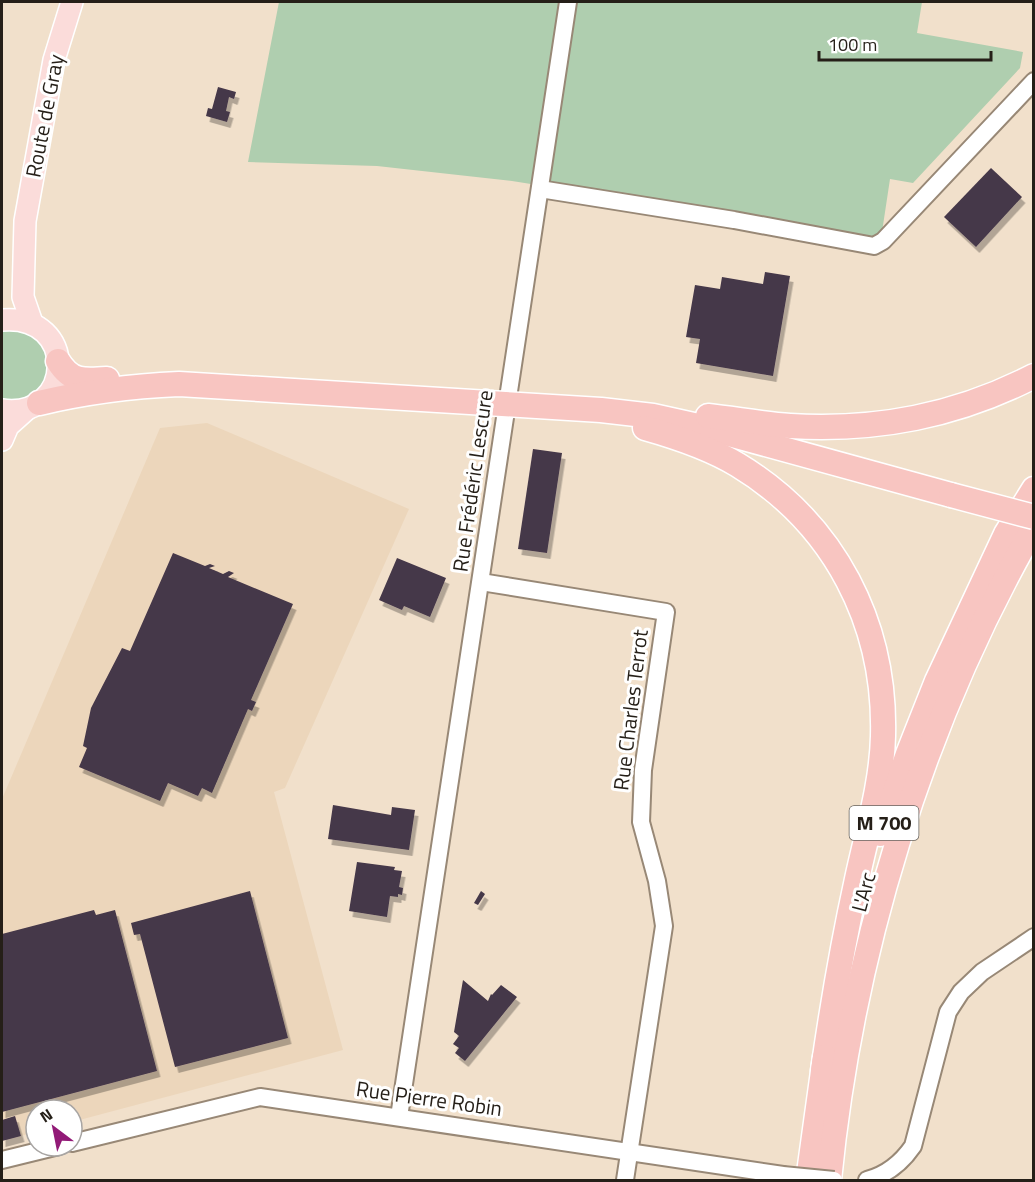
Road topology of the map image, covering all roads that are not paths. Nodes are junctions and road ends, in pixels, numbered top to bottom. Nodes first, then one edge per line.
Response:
1 (72, 2) edge
2 (568, 2) edge
3 (1034, 81) edge
4 (540, 189) junction
5 (24, 231) junction
6 (2, 319) edge
7 (32, 323) junction
8 (58, 361) junction
9 (1034, 376) edge
10 (509, 396) junction
11 (566, 400) junction
12 (33, 406) junction
13 (2, 410) edge
14 (679, 412) junction
15 (2, 440) edge
16 (1034, 489) edge
17 (953, 491) junction
18 (1034, 508) edge
19 (1034, 518) edge
20 (1034, 527) edge
21 (481, 582) junction
22 (1034, 937) edge
23 (823, 1071) junction
24 (399, 1117) junction
25 (84, 1140) edge
26 (629, 1152) junction
27 (24, 1155) edge
28 (2, 1160) edge
29 (625, 1180) edge
30 (808, 1180) edge
31 (828, 1180) edge
32 (834, 1180) edge
33 (867, 1180) edge

1 - 5 main road, Route de Gray
2 - 4 street, Rue Frédéric Lescure
3 - 4 street
4 - 10 street, Rue Frédéric Lescure
5 - 6 main road, Route de Gray
5 - 7 main road, Route de Gray
6 - 7 main road
7 - 8 main road
8 - 10 highway
8 - 12 main road
9 - 14 highway
10 - 11 highway
10 - 12 highway
10 - 21 street, Rue Frédéric Lescure
11 - 14 highway
11 - 17 highway
11 - 23 highway
12 - 13 main road
12 - 15 main road
14 - 17 highway
16 - 23 highway, L'Arc / M 700
17 - 18 highway
17 - 19 highway, bridge
20 - 31 highway, L'Arc / M 700
21 - 24 street, Rue Frédéric Lescure
21 - 26 street, Rue Charles Terrot
22 - 33 street
23 - 30 highway, L'Arc / M 700
24 - 25 street, Rue Pierre Robin
24 - 26 street, Rue Pierre Robin
26 - 29 street
26 - 32 street, Rue Pierre Robin, bridge
27 - 28 street

